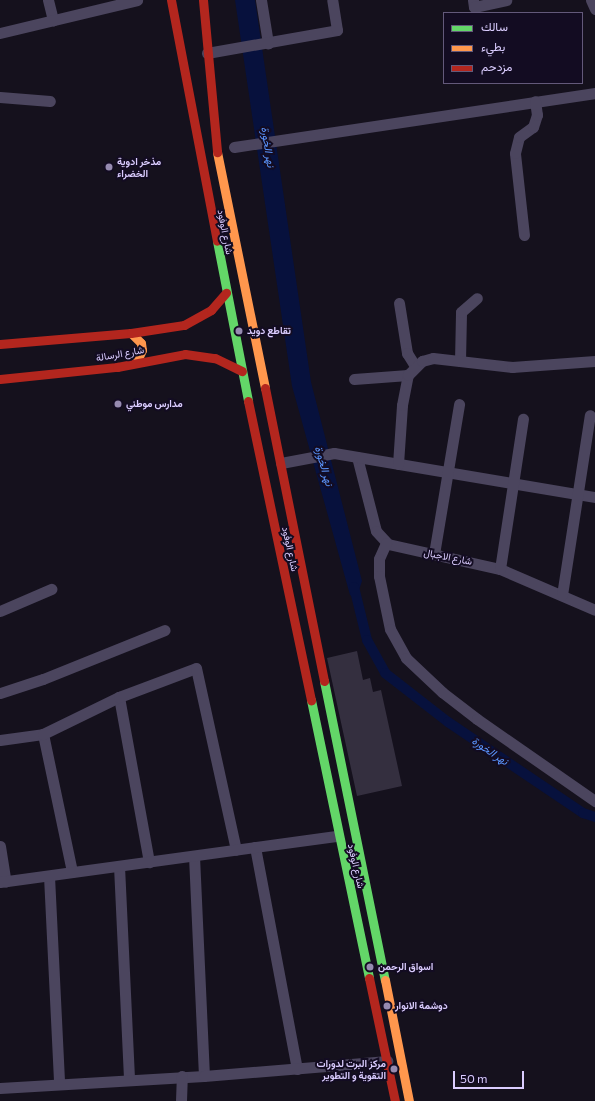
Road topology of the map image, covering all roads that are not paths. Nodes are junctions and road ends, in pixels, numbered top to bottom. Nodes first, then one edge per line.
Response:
1 (48, 0) edge
2 (137, 0) edge
3 (171, 0) edge
4 (203, 0) edge
5 (261, 0) edge
6 (332, 0) edge
7 (473, 0) edge
8 (506, 0) edge
9 (591, 0) edge
10 (100, 4) edge
11 (595, 9) edge
12 (53, 20) junction
13 (0, 33) edge
14 (268, 42) junction
15 (207, 53) junction
16 (595, 93) edge
17 (0, 97) edge
18 (50, 101) dead end
19 (535, 101) junction
20 (234, 147) dead end
21 (524, 235) dead end
22 (226, 293) junction
23 (477, 298) dead end
24 (398, 302) dead end
25 (131, 333) junction
26 (0, 344) edge
27 (460, 361) junction
28 (595, 361) edge
29 (136, 362) junction
30 (242, 370) junction
31 (411, 370) junction
32 (0, 379) edge
33 (354, 379) dead end
34 (458, 404) dead end
35 (590, 415) dead end
36 (523, 419) dead end
37 (357, 457) junction
38 (281, 463) junction
39 (398, 464) junction
40 (448, 473) junction
41 (513, 483) junction
42 (579, 494) junction
43 (595, 497) edge
44 (386, 543) junction
45 (434, 554) junction
46 (500, 569) junction
47 (51, 589) dead end
48 (562, 594) junction
49 (595, 610) edge
50 (0, 611) edge
51 (165, 630) dead end
52 (0, 693) edge
53 (118, 697) junction
54 (43, 734) junction
55 (0, 740) edge
56 (595, 801) edge
57 (338, 836) junction
58 (0, 846) edge
59 (255, 847) junction
60 (236, 850) junction
61 (194, 856) junction
62 (150, 862) junction
63 (119, 866) junction
64 (72, 872) junction
65 (48, 876) junction
66 (3, 882) edge
67 (387, 1061) junction
68 (297, 1069) junction
69 (182, 1076) junction
70 (204, 1076) junction
71 (129, 1079) junction
72 (59, 1084) junction
73 (0, 1088) edge
74 (181, 1101) edge
75 (395, 1101) edge
76 (410, 1101) edge

1 - 12 street
2 - 10 street
3 - 22 main road, شارع الوفود
4 - 15 main road, شارع الوفود
5 - 14 street
6 - 14 street
7 - 8 street
9 - 11 street
10 - 12 street
12 - 13 street
14 - 15 street
15 - 38 main road, شارع الوفود
16 - 19 street
17 - 18 street
19 - 20 street
19 - 21 street
22 - 25 main road, شارع الرسالة
22 - 30 main road, شارع الوفود
23 - 27 street
24 - 31 street
25 - 26 main road, شارع الرسالة
25 - 29 main road
27 - 28 street
27 - 31 street
29 - 30 main road, شارع الرسالة
29 - 32 main road, شارع الرسالة
30 - 57 main road, شارع الوفود
31 - 33 street
31 - 39 street
34 - 40 street
35 - 42 street
36 - 41 street
37 - 38 street
37 - 39 street
37 - 44 street
38 - 76 main road, شارع الوفود
39 - 40 street
40 - 41 street
40 - 45 street
41 - 42 street
41 - 46 street
42 - 43 street
42 - 48 street
44 - 45 street, شارع الاجبال
44 - 56 street
45 - 46 street, شارع الاجبال
46 - 48 street, شارع الاجبال
47 - 50 street
48 - 49 street, شارع الاجبال
51 - 52 street
53 - 54 street
53 - 60 street
53 - 62 street
54 - 55 street
54 - 64 street
57 - 59 street
57 - 67 main road, شارع الوفود
58 - 66 street
59 - 60 street
59 - 68 street
60 - 61 street
61 - 62 street
61 - 70 street
62 - 63 street
63 - 64 street
63 - 71 street
64 - 65 street
65 - 66 street
65 - 72 street
67 - 68 street
67 - 75 main road, شارع الوفود
68 - 70 street
69 - 70 street
69 - 71 street
69 - 74 street
71 - 72 street
72 - 73 street

